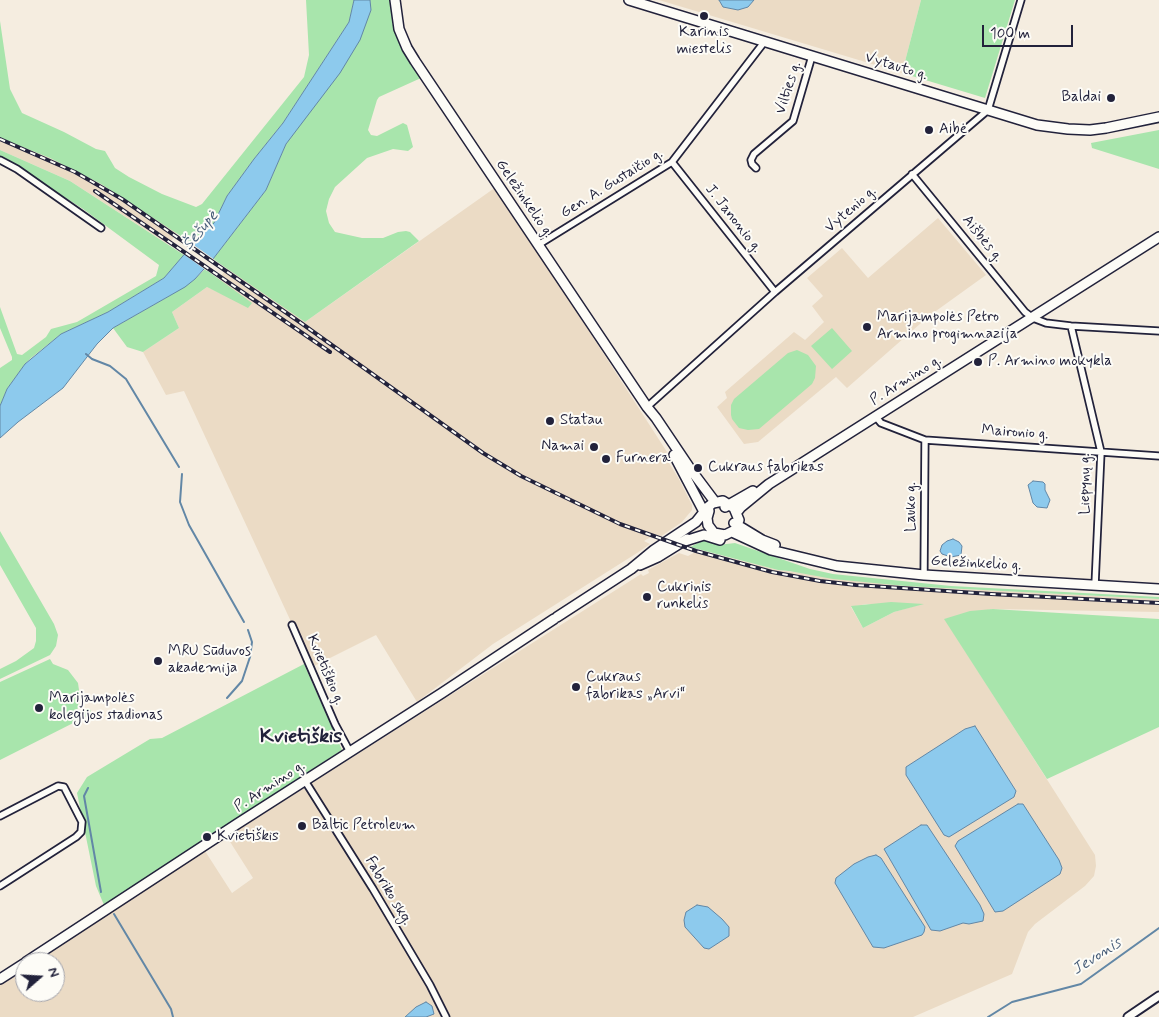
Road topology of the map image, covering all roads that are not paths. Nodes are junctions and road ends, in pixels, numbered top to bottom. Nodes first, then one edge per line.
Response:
1 (395, 0) edge
2 (629, 0) edge
3 (1021, 0) edge
4 (765, 41) junction
5 (812, 56) junction
6 (988, 110) junction
7 (1159, 117) edge
8 (0, 160) edge
9 (672, 162) junction
10 (756, 168) dead end
11 (912, 174) junction
12 (101, 228) dead end
13 (1159, 237) edge
14 (538, 244) junction
15 (775, 292) junction
16 (1033, 318) junction
17 (1071, 326) junction
18 (1159, 331) edge
19 (646, 407) junction
20 (876, 416) junction
21 (925, 440) junction
22 (1101, 452) junction
23 (1159, 456) edge
24 (709, 514) junction
25 (733, 517) junction
26 (682, 537) junction
27 (773, 548) junction
28 (924, 575) junction
29 (1095, 585) junction
30 (1159, 589) edge
31 (292, 625) dead end
32 (350, 752) junction
33 (305, 781) junction
34 (0, 816) edge
35 (0, 886) edge
36 (41, 952) edge
37 (15, 969) edge
38 (0, 979) edge
39 (1159, 996) edge
40 (446, 1017) edge
41 (1128, 1017) edge

1 - 14 main road, Geležinkelio g.
2 - 4 main road, Vytauto g.
3 - 6 street
4 - 5 main road, Vytauto g.
4 - 9 street, Gen. A. Gustaičio g.
5 - 6 main road, Vytauto g.
5 - 10 street, Vilties g.
6 - 7 main road, Vytauto g.
6 - 11 street, Vytenio g.
8 - 12 street
9 - 14 street, Gen. A. Gustaičio g.
9 - 15 street, J. Janonio g.
11 - 15 street, Vytenio g.
11 - 16 street, Aišbės g.
13 - 16 main road, P. Armino g.
14 - 19 main road, Geležinkelio g.
15 - 19 street, Vytenio g.
16 - 17 street
16 - 20 main road, P. Armino g.
17 - 18 street
17 - 22 street, Liepynų g.
19 - 24 main road, Geležinkelio g.
19 - 24 main road, Geležinkelio g.
20 - 21 street, Maironio g.
20 - 25 main road, P. Armino g.
21 - 22 street, Maironio g.
21 - 28 street, Lauko g.
22 - 23 street, Maironio g.
22 - 29 street, Liepynų g.
24 - 25 main road
24 - 25 main road
24 - 26 main road, P. Armino g.
24 - 26 main road, P. Armino g.
25 - 27 main road, Geležinkelio g.
25 - 27 main road, Geležinkelio g.
26 - 27 main road
26 - 32 main road, P. Armino g.
27 - 28 main road, Geležinkelio g.
28 - 29 main road, Geležinkelio g.
29 - 30 main road, Geležinkelio g.
31 - 32 street, Kvietiškio g.
32 - 33 main road, P. Armino g.
33 - 36 main road, P. Armino g.
33 - 40 street, Fabriko skg.
34 - 35 street
37 - 38 main road, P. Armino g.
39 - 41 street

